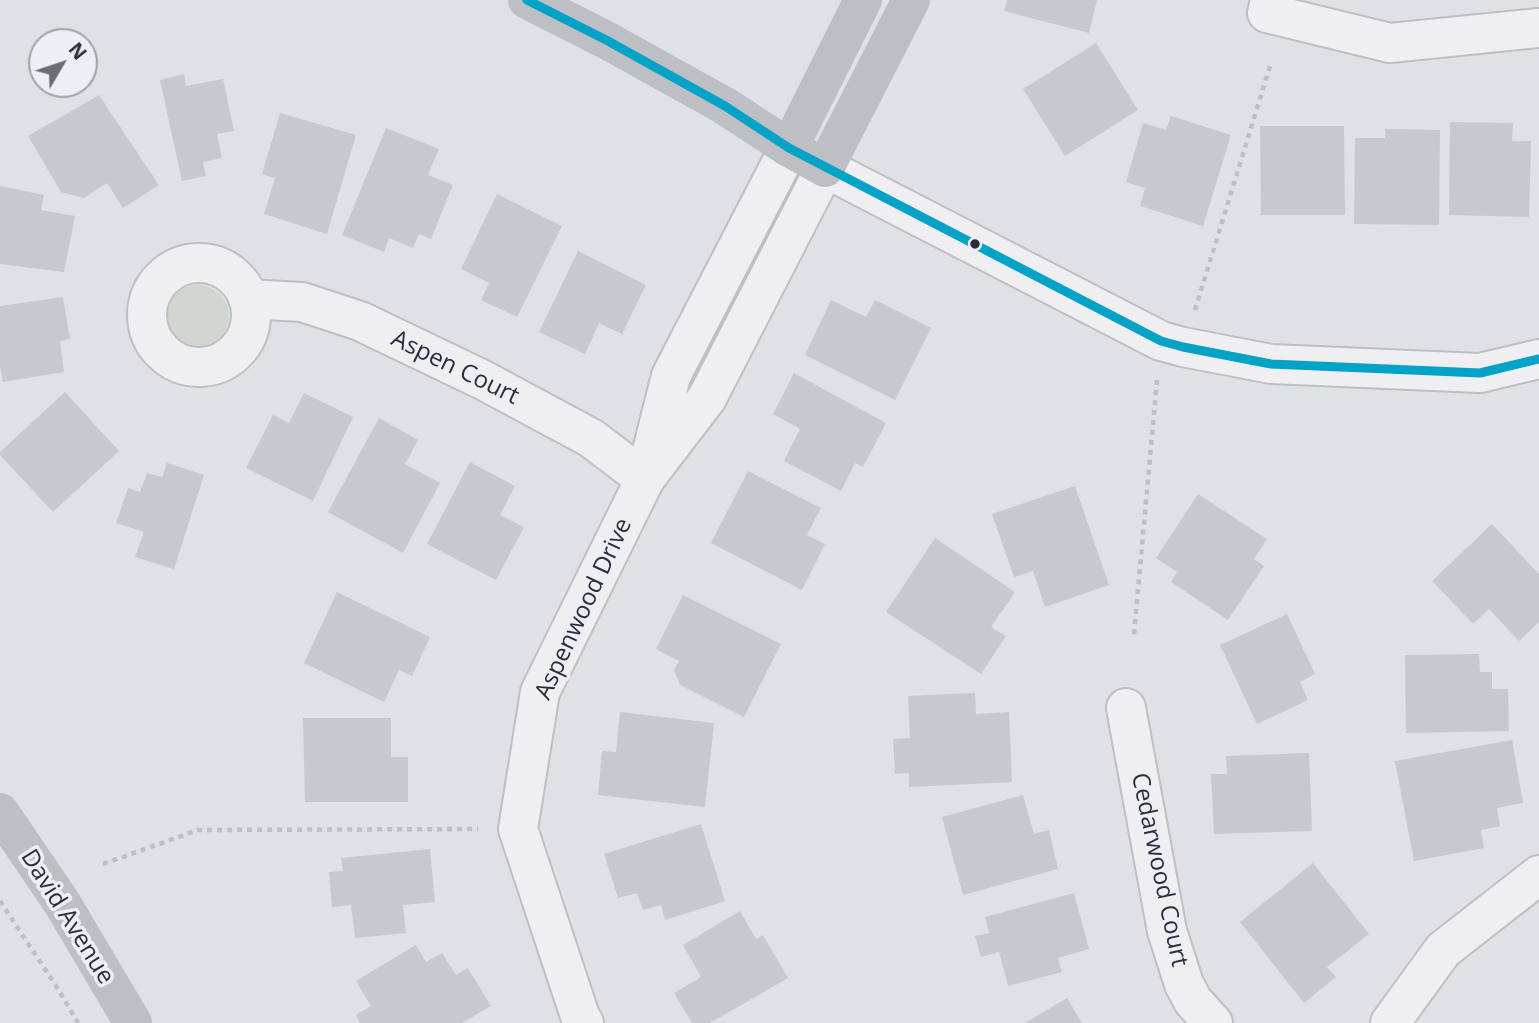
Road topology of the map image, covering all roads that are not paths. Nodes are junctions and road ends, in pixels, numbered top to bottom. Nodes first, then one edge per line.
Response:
1 (527, 0) edge
2 (863, 0) edge
3 (911, 0) edge
4 (1270, 0) edge
5 (1539, 28) edge
6 (789, 148) junction
7 (825, 168) junction
8 (248, 299) dead end
9 (1539, 359) edge
10 (645, 479) junction
11 (1126, 708) dead end
12 (0, 812) edge
13 (1539, 875) edge
14 (133, 1023) edge
15 (584, 1023) edge
16 (1213, 1023) edge
17 (1390, 1023) edge

1 - 6 main road
2 - 6 main road, Aspenwood Drive
3 - 7 main road, Aspenwood Drive
4 - 5 street
6 - 7 main road
6 - 10 street, Aspenwood Drive
7 - 9 street
7 - 10 street, Aspenwood Drive
8 - 10 street, Aspen Court
10 - 15 street, Aspenwood Drive
11 - 16 street, Cedarwood Court
12 - 14 main road, David Avenue
13 - 17 street

